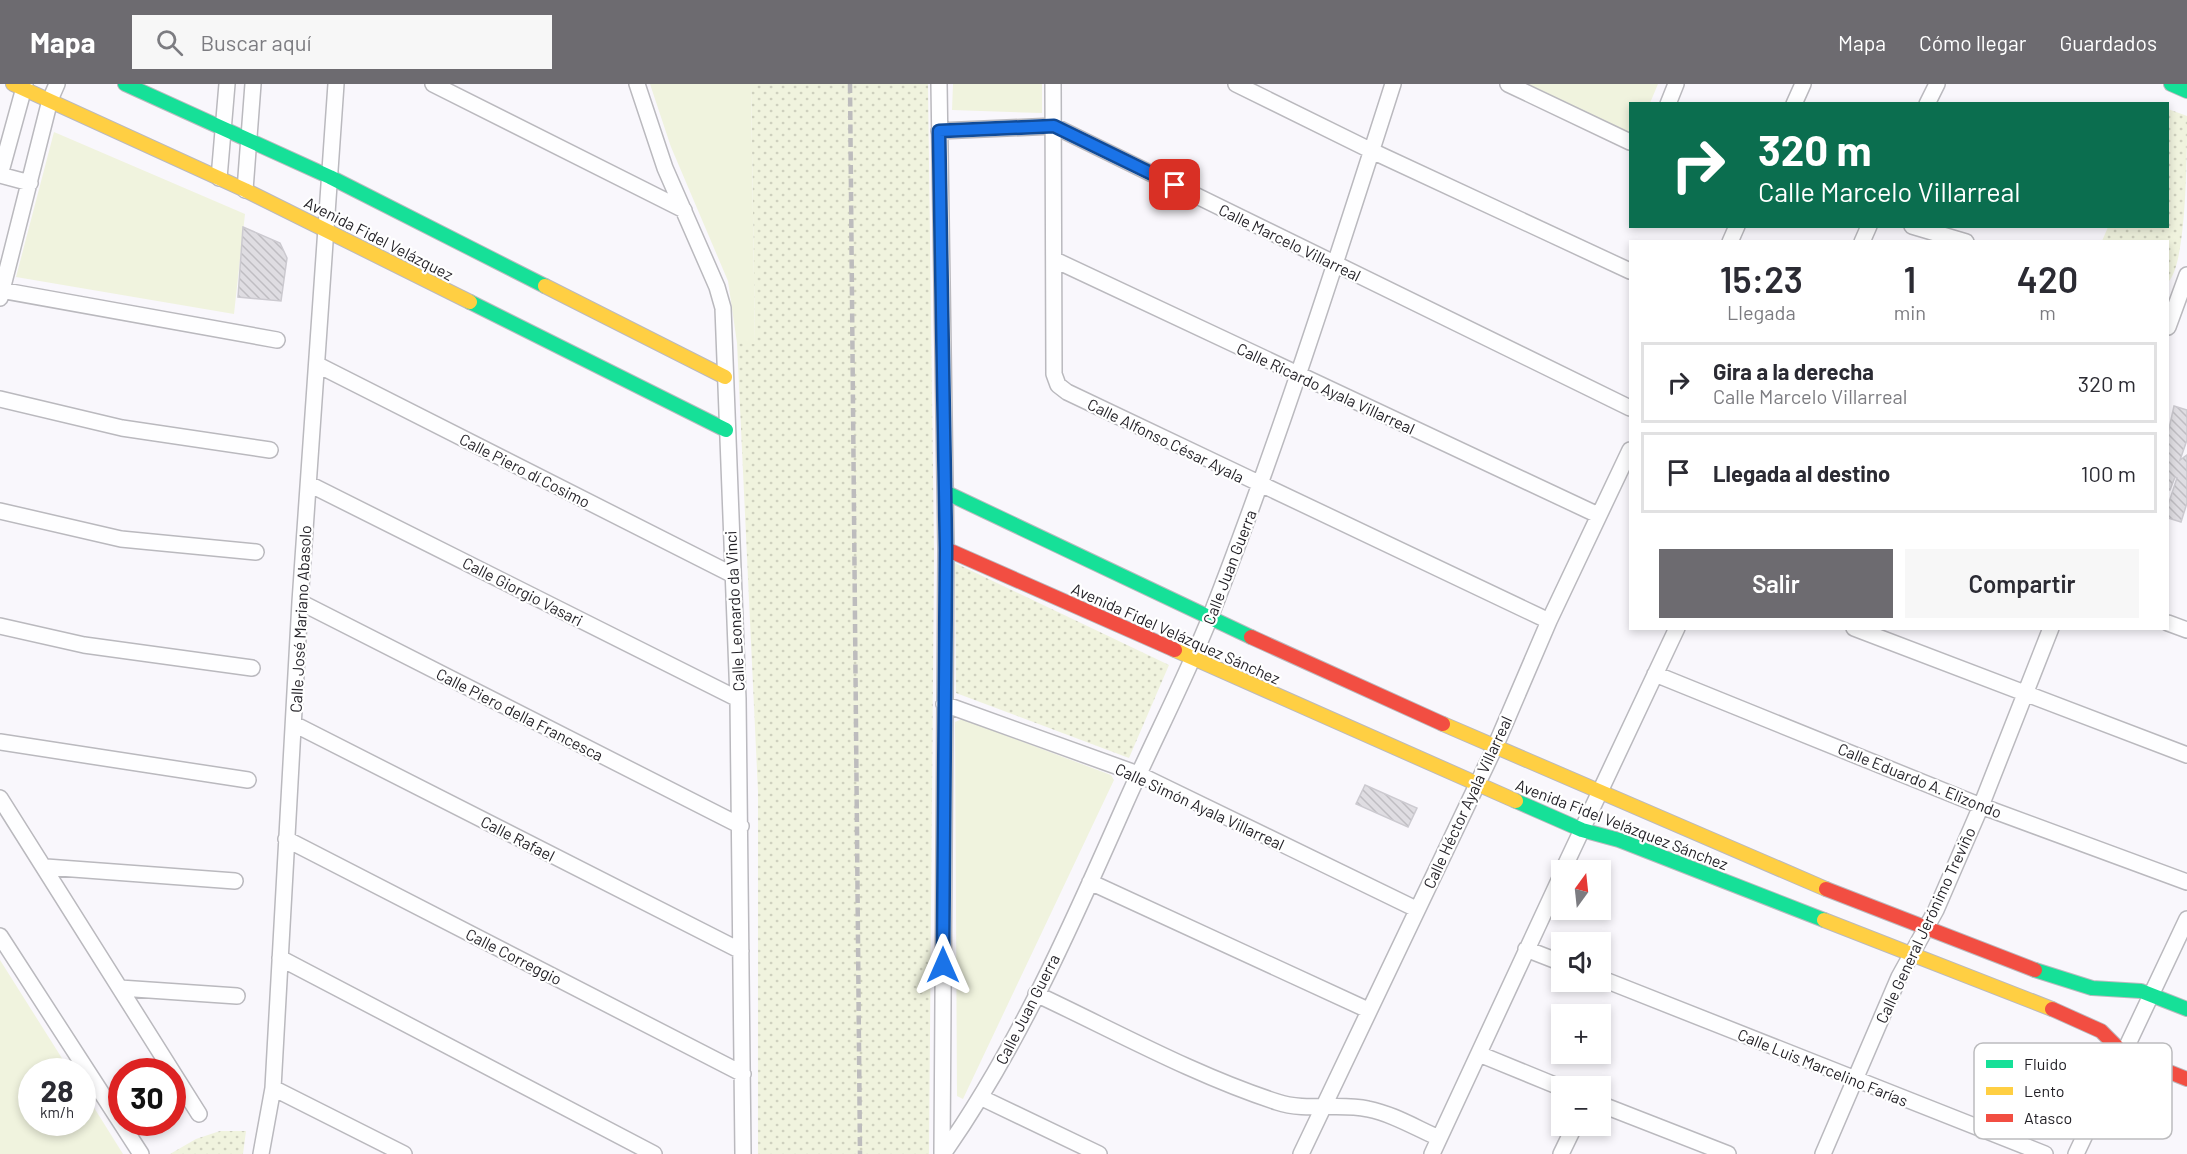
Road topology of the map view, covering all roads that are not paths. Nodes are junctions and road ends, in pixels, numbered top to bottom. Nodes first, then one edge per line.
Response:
1 (57, 84) edge
2 (125, 84) edge
3 (227, 84) edge
4 (253, 84) edge
5 (336, 84) edge
6 (433, 84) edge
7 (637, 84) edge
8 (939, 84) edge
9 (1053, 84) edge
10 (1236, 84) edge
11 (1393, 84) edge
12 (1508, 84) edge
13 (1676, 84) edge
14 (1803, 84) edge
15 (1937, 84) edge
16 (2171, 84) edge
17 (20, 86) edge
18 (2187, 91) edge
19 (50, 100) junction
20 (1669, 102) edge
21 (1795, 102) edge
22 (1929, 102) edge
23 (1054, 126) junction
24 (224, 129) junction
25 (939, 131) junction
26 (250, 141) junction
27 (1629, 142) edge
28 (1372, 151) junction
29 (0, 175) edge
30 (330, 177) junction
31 (219, 178) junction
32 (30, 183) junction
33 (245, 190) junction
34 (684, 210) junction
35 (1919, 228) edge
36 (326, 230) junction
37 (1959, 240) edge
38 (1056, 260) junction
39 (1337, 264) junction
40 (1629, 271) edge
41 (2187, 275) edge
42 (1, 293) edge
43 (2173, 295) edge
44 (2169, 321) edge
45 (277, 340) dead end
46 (318, 365) junction
47 (1298, 376) junction
48 (725, 377) junction
49 (0, 399) edge
50 (1629, 408) edge
51 (726, 430) junction
52 (270, 450) dead end
53 (1629, 452) edge
54 (309, 484) junction
55 (1260, 485) junction
56 (945, 492) junction
57 (0, 511) edge
58 (1598, 514) junction
59 (946, 549) junction
60 (256, 552) dead end
61 (733, 575) junction
62 (300, 602) junction
63 (1209, 618) junction
64 (1549, 621) junction
65 (2169, 623) edge
66 (0, 626) edge
67 (1676, 630) edge
68 (1859, 630) edge
69 (2050, 630) edge
70 (2187, 630) edge
71 (1192, 657) junction
72 (252, 668) dead end
73 (1655, 674) junction
74 (2025, 695) junction
75 (738, 699) junction
76 (944, 704) junction
77 (294, 724) junction
78 (0, 741) edge
79 (1495, 747) junction
80 (2187, 755) edge
81 (1138, 774) junction
82 (248, 780) dead end
83 (1477, 785) junction
84 (1600, 792) junction
85 (0, 798) edge
86 (1981, 806) junction
87 (741, 826) junction
88 (1582, 830) junction
89 (286, 838) junction
90 (1568, 860) edge
91 (46, 867) junction
92 (236, 881) dead end
93 (1090, 882) junction
94 (2187, 882) edge
95 (1551, 897) edge
96 (1416, 909) junction
97 (2187, 919) edge
98 (1927, 928) junction
99 (0, 936) edge
100 (1526, 949) junction
101 (741, 951) junction
102 (1912, 954) junction
103 (280, 958) junction
104 (1551, 959) edge
105 (1611, 982) edge
106 (120, 988) junction
107 (1036, 994) junction
108 (2152, 994) junction
109 (237, 996) dead end
110 (2187, 1009) edge
111 (1368, 1010) junction
112 (2113, 1043) edge
113 (2129, 1043) edge
114 (1479, 1054) junction
115 (2172, 1073) edge
116 (743, 1074) junction
117 (1853, 1079) junction
118 (2187, 1079) edge
119 (1551, 1083) edge
120 (273, 1088) junction
121 (982, 1098) junction
122 (1611, 1108) edge
123 (1322, 1109) junction
124 (199, 1114) dead end
125 (1974, 1126) edge
126 (1570, 1136) edge
127 (1439, 1138) junction
128 (2007, 1139) edge
129 (2083, 1139) edge
130 (141, 1154) edge
131 (261, 1154) edge
132 (404, 1154) edge
133 (654, 1154) edge
134 (743, 1154) edge
135 (942, 1154) edge
136 (1100, 1154) edge
137 (1301, 1154) edge
138 (1432, 1154) edge
139 (1561, 1154) edge
140 (1728, 1154) edge
141 (1823, 1154) edge
142 (2045, 1154) edge
143 (2076, 1154) edge

1 - 19 street
2 - 24 street, Avenida Fidel Velázquez
3 - 24 street
4 - 26 street
5 - 30 street, Calle José Mariano Abasolo
6 - 34 street
7 - 34 street, Calle Leonardo da Vinci
8 - 25 street
9 - 23 street, Calle Alfonso César Ayala
10 - 28 street
11 - 28 street, Calle Juan Guerra
12 - 27 street
13 - 20 street
14 - 21 street
15 - 22 street
16 - 18 street
17 - 19 street, Avenida Fidel Velázquez
17 - 29 street
19 - 31 street, Avenida Fidel Velázquez
19 - 32 street
23 - 25 street, Calle Marcelo Villarreal
23 - 38 street, Calle Alfonso César Ayala
23 - 39 street, Calle Marcelo Villarreal
24 - 26 street, Avenida Fidel Velázquez
24 - 31 street
25 - 56 street
26 - 30 street, Avenida Fidel Velázquez
26 - 33 street
28 - 39 street, Calle Juan Guerra
28 - 40 street
29 - 32 street
30 - 36 street, Calle José Mariano Abasolo
30 - 48 street, Avenida Fidel Velázquez
31 - 33 street, Avenida Fidel Velázquez
32 - 42 street
33 - 36 street, Avenida Fidel Velázquez
34 - 48 street, Calle Leonardo da Vinci
35 - 37 street
36 - 46 street, Calle José Mariano Abasolo
36 - 51 street, Avenida Fidel Velázquez
38 - 47 street, Calle Ricardo Ayala Villarreal
38 - 55 street, Calle Alfonso César Ayala
39 - 47 street, Calle Juan Guerra
39 - 50 street, Calle Marcelo Villarreal
41 - 43 street
42 - 45 street
43 - 44 street
46 - 54 street, Calle José Mariano Abasolo
46 - 61 street, Calle Piero dí Cosimo
47 - 55 street, Calle Juan Guerra
47 - 58 street, Calle Ricardo Ayala Villarreal
48 - 51 street, Calle Leonardo da Vinci
49 - 52 street
51 - 61 street, Calle Leonardo da Vinci
53 - 58 street, Calle Héctor Ayala Villarreal
54 - 62 street, Calle José Mariano Abasolo
54 - 75 street, Calle Giorgio Vasari
55 - 63 street, Calle Juan Guerra
55 - 64 street, Calle Alfonso César Ayala
56 - 59 street
56 - 63 street, Avenida Fidel Velázquez Sánchez
57 - 60 street
58 - 64 street, Calle Héctor Ayala Villarreal
59 - 71 street, Avenida Fidel Velázquez Sánchez
59 - 76 street
61 - 75 street, Calle Leonardo da Vinci
62 - 77 street, Calle José Mariano Abasolo
62 - 87 street, Calle Piero della Francesca
63 - 71 street, Calle Juan Guerra
63 - 79 street, Avenida Fidel Velázquez Sánchez
64 - 79 street, Calle Héctor Ayala Villarreal
65 - 70 street
66 - 72 street
67 - 73 street
68 - 74 street
69 - 74 street, Calle General Jerónimo Treviño
71 - 81 street, Calle Juan Guerra
71 - 83 street, Avenida Fidel Velázquez Sánchez
73 - 84 street
73 - 86 street, Calle Eduardo A. Elizondo
74 - 80 street
74 - 86 street, Calle General Jerónimo Treviño
75 - 87 street, Calle Leonardo da Vinci
76 - 81 street, Calle Simón Ayala Villarreal
76 - 135 street
77 - 89 street, Calle José Mariano Abasolo
77 - 101 street, Calle Rafael
78 - 82 street
79 - 83 street, Calle Héctor Ayala Villarreal
79 - 84 street, Avenida Fidel Velázquez Sánchez
81 - 93 street, Calle Juan Guerra
81 - 96 street, Calle Simón Ayala Villarreal
83 - 88 street, Avenida Fidel Velázquez Sánchez
83 - 96 street, Calle Héctor Ayala Villarreal
84 - 88 street
84 - 98 street, Avenida Fidel Velázquez Sánchez
85 - 91 street
86 - 94 street, Calle Eduardo A. Elizondo
86 - 98 street, Calle General Jerónimo Treviño
87 - 101 street, Calle Leonardo da Vinci
88 - 90 street
88 - 102 street, Avenida Fidel Velázquez Sánchez
89 - 103 street, Calle José Mariano Abasolo
89 - 116 street, Calle Correggio
91 - 92 street
91 - 106 street
93 - 107 street, Calle Juan Guerra
93 - 111 street
95 - 100 street
96 - 111 street, Calle Héctor Ayala Villarreal
97 - 108 street
98 - 102 street, Calle General Jerónimo Treviño
98 - 108 street, Avenida Fidel Velázquez Sánchez
99 - 130 street
100 - 104 street
100 - 114 street
101 - 116 street, Calle Leonardo da Vinci
102 - 112 street, Avenida Fidel Velázquez Sánchez
102 - 117 street, Calle General Jerónimo Treviño
103 - 120 street, Calle José Mariano Abasolo
103 - 133 street
105 - 117 street, Calle Luis Marcelino Farías
106 - 109 street
106 - 124 street
107 - 121 street, Calle Juan Guerra
107 - 123 street
108 - 110 street, Avenida Fidel Velázquez Sánchez
108 - 113 street
111 - 123 street, Calle Héctor Ayala Villarreal
114 - 119 street
114 - 127 street
115 - 118 street, Avenida Fidel Velázquez Sánchez
116 - 134 street, Calle Leonardo da Vinci
117 - 125 street, Calle Luis Marcelino Farías
117 - 141 street, Calle General Jerónimo Treviño
120 - 131 street, Calle José Mariano Abasolo
120 - 132 street
121 - 135 street, Calle Juan Guerra
121 - 136 street
122 - 140 street
123 - 127 street
123 - 137 street, Calle Héctor Ayala Villarreal
126 - 139 street
127 - 138 street
128 - 142 street, Calle Luis Marcelino Farías
129 - 143 street

